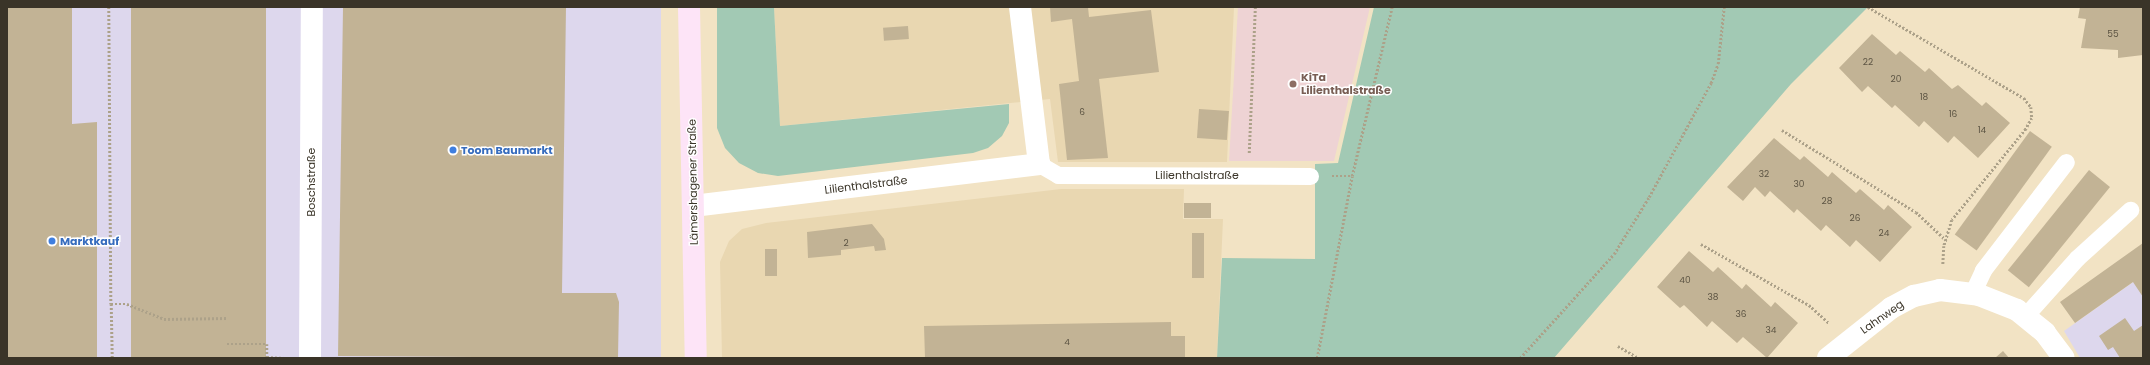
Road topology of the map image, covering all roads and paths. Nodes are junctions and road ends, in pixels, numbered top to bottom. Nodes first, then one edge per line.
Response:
1 (109, 7) edge
2 (312, 7) edge
3 (689, 7) edge
4 (1020, 7) edge
5 (1255, 7) edge
6 (1392, 7) edge
7 (1724, 7) edge
8 (1795, 7) edge
9 (1802, 7) edge
10 (1868, 7) edge
11 (1782, 130) dead end
12 (2066, 162) dead end
13 (1039, 164) junction
14 (1248, 175) junction
15 (1310, 176) dead end
16 (693, 206) junction
17 (2130, 210) dead end
18 (1946, 240) junction
19 (1700, 244) dead end
20 (1940, 290) junction
21 (1972, 294) junction
22 (111, 304) junction
23 (2025, 316) junction
24 (228, 318) dead end
25 (1846, 343) junction
26 (227, 344) dead end
27 (1618, 346) dead end
28 (112, 358) edge
29 (284, 358) edge
30 (310, 358) edge
31 (696, 358) edge
32 (1317, 358) edge
33 (1520, 358) edge
34 (1639, 358) edge
35 (1828, 358) edge
36 (2064, 358) edge

1 - 22 path
2 - 30 street, Boschstraße
3 - 16 main road, Lämershagener Straße
4 - 13 street
5 - 14 path
6 - 32 path
7 - 33 path
8 - 9 path
10 - 18 path
11 - 18 path
12 - 21 lane
13 - 14 lane, Lilienthalstraße
13 - 16 street, Lilienthalstraße
14 - 15 lane, Lilienthalstraße
16 - 31 main road, Lämershagener Straße
17 - 23 lane
18 - 20 path
19 - 25 path
20 - 21 street, Lahnweg
20 - 25 street, Lahnweg
21 - 23 street, Lahnweg
22 - 24 path
22 - 28 path
23 - 36 street, Lahnweg
25 - 35 street, Lahnweg
26 - 29 path
27 - 34 path

